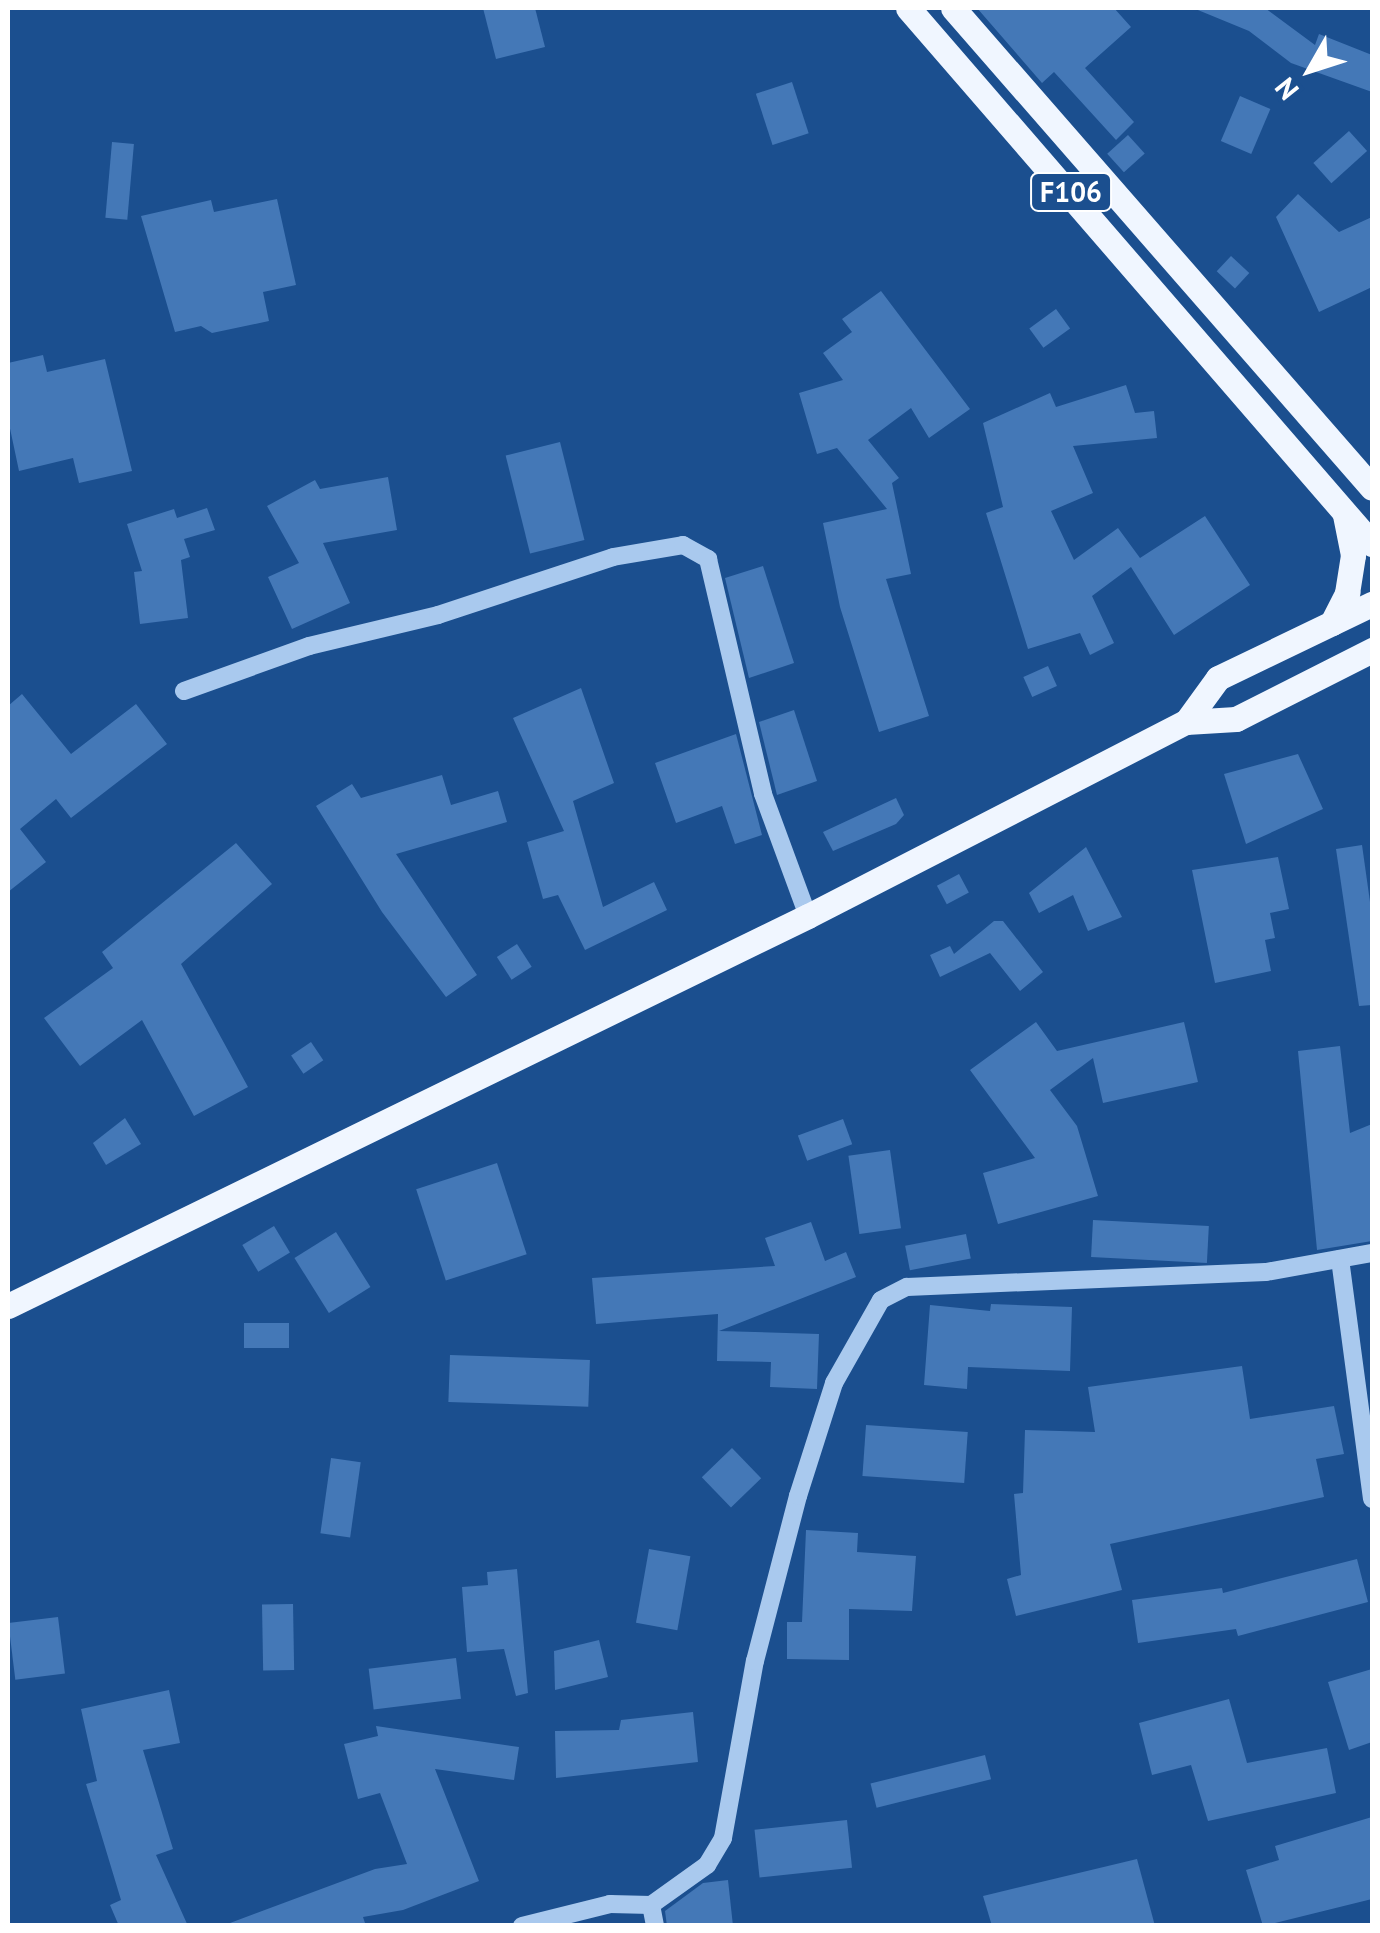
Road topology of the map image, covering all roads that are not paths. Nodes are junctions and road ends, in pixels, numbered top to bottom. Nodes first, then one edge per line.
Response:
1 (908, 8) edge
2 (953, 8) edge
3 (1372, 488) edge
4 (1344, 510) junction
5 (1372, 544) edge
6 (1372, 604) edge
7 (1332, 623) junction
8 (1366, 657) edge
9 (184, 692) dead end
10 (1186, 722) junction
11 (808, 916) junction
12 (1372, 1253) edge
13 (1340, 1258) junction
14 (8, 1306) edge
15 (1372, 1500) edge
16 (651, 1904) junction
17 (522, 1926) edge
18 (655, 1926) edge

1 - 4 main road, F106
2 - 3 main road, F106
4 - 5 main road, F106
4 - 7 main road
6 - 7 main road
7 - 10 main road
8 - 10 main road
9 - 11 street
10 - 11 main road
11 - 14 main road
12 - 13 street
13 - 15 street
13 - 16 street
16 - 17 street
16 - 18 street

